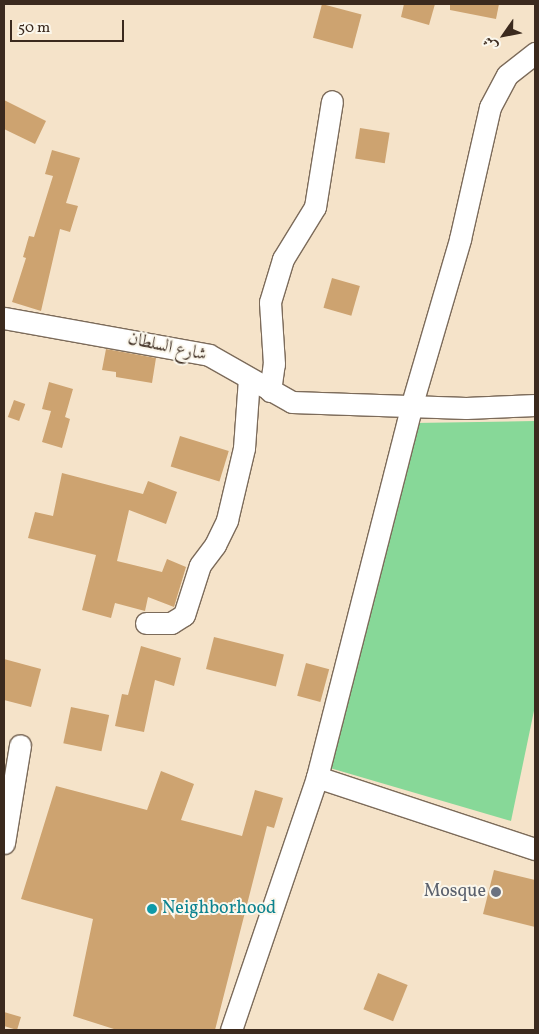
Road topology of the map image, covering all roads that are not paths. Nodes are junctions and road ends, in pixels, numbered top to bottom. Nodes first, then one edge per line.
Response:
1 (535, 53) edge
2 (332, 101) dead end
3 (4, 318) edge
4 (250, 379) junction
5 (270, 391) junction
6 (535, 405) edge
7 (411, 407) junction
8 (146, 623) dead end
9 (20, 745) dead end
10 (317, 777) junction
11 (4, 843) edge
12 (535, 848) edge
13 (231, 1030) edge

1 - 7 street
2 - 5 street
3 - 4 street, شارع السلطان
4 - 5 street, شارع السلطان
4 - 8 street
5 - 7 street, شارع السلطان
6 - 7 street, شارع السلطان
7 - 10 street
9 - 11 street
10 - 12 street
10 - 13 street

